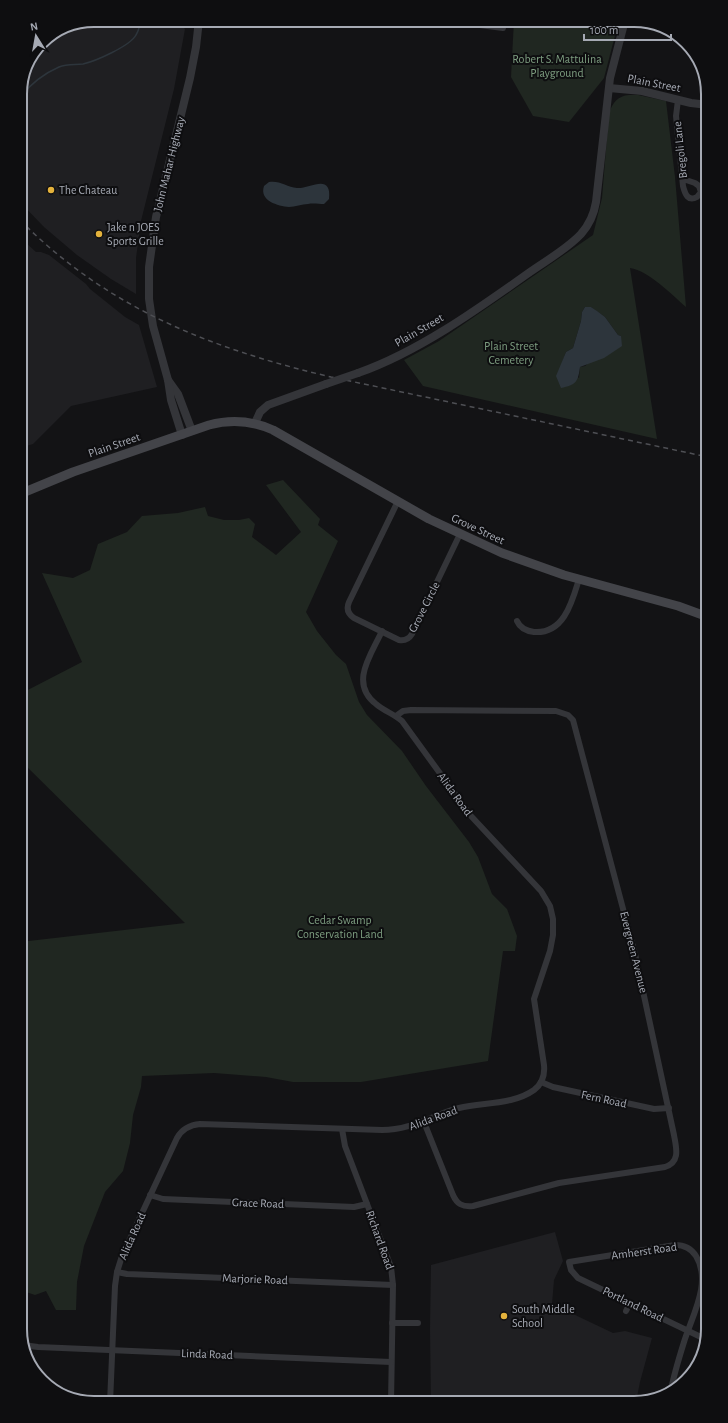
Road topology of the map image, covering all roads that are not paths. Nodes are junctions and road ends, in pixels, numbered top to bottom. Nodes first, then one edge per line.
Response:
1 (198, 27) edge
2 (496, 27) edge
3 (623, 27) edge
4 (504, 28) dead end
5 (609, 88) junction
6 (678, 100) junction
7 (701, 104) edge
8 (683, 179) junction
9 (168, 380) junction
10 (255, 424) junction
11 (192, 431) junction
12 (182, 435) junction
13 (27, 491) edge
14 (398, 501) junction
15 (460, 534) junction
16 (579, 580) junction
17 (701, 614) edge
18 (516, 621) dead end
19 (382, 631) junction
20 (396, 716) junction
21 (541, 1082) junction
22 (669, 1108) junction
23 (424, 1122) junction
24 (342, 1129) junction
25 (150, 1195) junction
26 (367, 1204) junction
27 (569, 1262) joint
28 (117, 1272) junction
29 (393, 1285) junction
30 (630, 1303) junction
31 (626, 1312) dead end
32 (418, 1323) dead end
33 (392, 1324) junction
34 (688, 1330) junction
35 (700, 1336) edge
36 (29, 1346) edge
37 (112, 1350) junction
38 (392, 1362) junction
39 (673, 1384) edge
40 (110, 1396) edge
41 (391, 1396) edge

1 - 9 street, John Mahar Highway
2 - 4 street
3 - 5 street
5 - 6 street, Plain Street
5 - 10 street, Plain Street, bridge
6 - 7 street, Plain Street
6 - 8 street, Bregoli Lane
8 - 8 street, Bregoli Lane
9 - 11 street, John Mahar Highway
9 - 12 street, John Mahar Highway
10 - 11 main road, Plain Street
10 - 14 main road, Grove Street
11 - 12 main road, Plain Street
12 - 13 main road, Plain Street
14 - 15 main road, Grove Street
14 - 19 street, Grove Circle
15 - 16 main road, Grove Street
15 - 19 street, Grove Circle
16 - 17 main road, Grove Street
16 - 18 street
19 - 20 street
20 - 21 street, Alida Road
20 - 22 street, Evergreen Avenue
21 - 22 street, Fern Road
21 - 23 street, Alida Road
22 - 23 street, Evergreen Avenue
23 - 24 street, Alida Road
24 - 25 street, Alida Road
24 - 26 street, Richard Road
25 - 26 street, Grace Road
25 - 28 street, Alida Road
26 - 29 street, Richard Road
27 - 30 street, Portland Road
27 - 34 street, Amherst Road
28 - 29 street, Marjorie Road
28 - 37 street, Alida Road
29 - 33 street, Richard Road
30 - 31 street
30 - 34 street, Portland Road
32 - 33 street
33 - 38 street, Richard Road
34 - 35 street, Portland Road
34 - 39 street, Amherst Road
36 - 37 street, Linda Road
37 - 38 street, Linda Road
37 - 40 street, Alida Road
38 - 41 street, Richard Road

